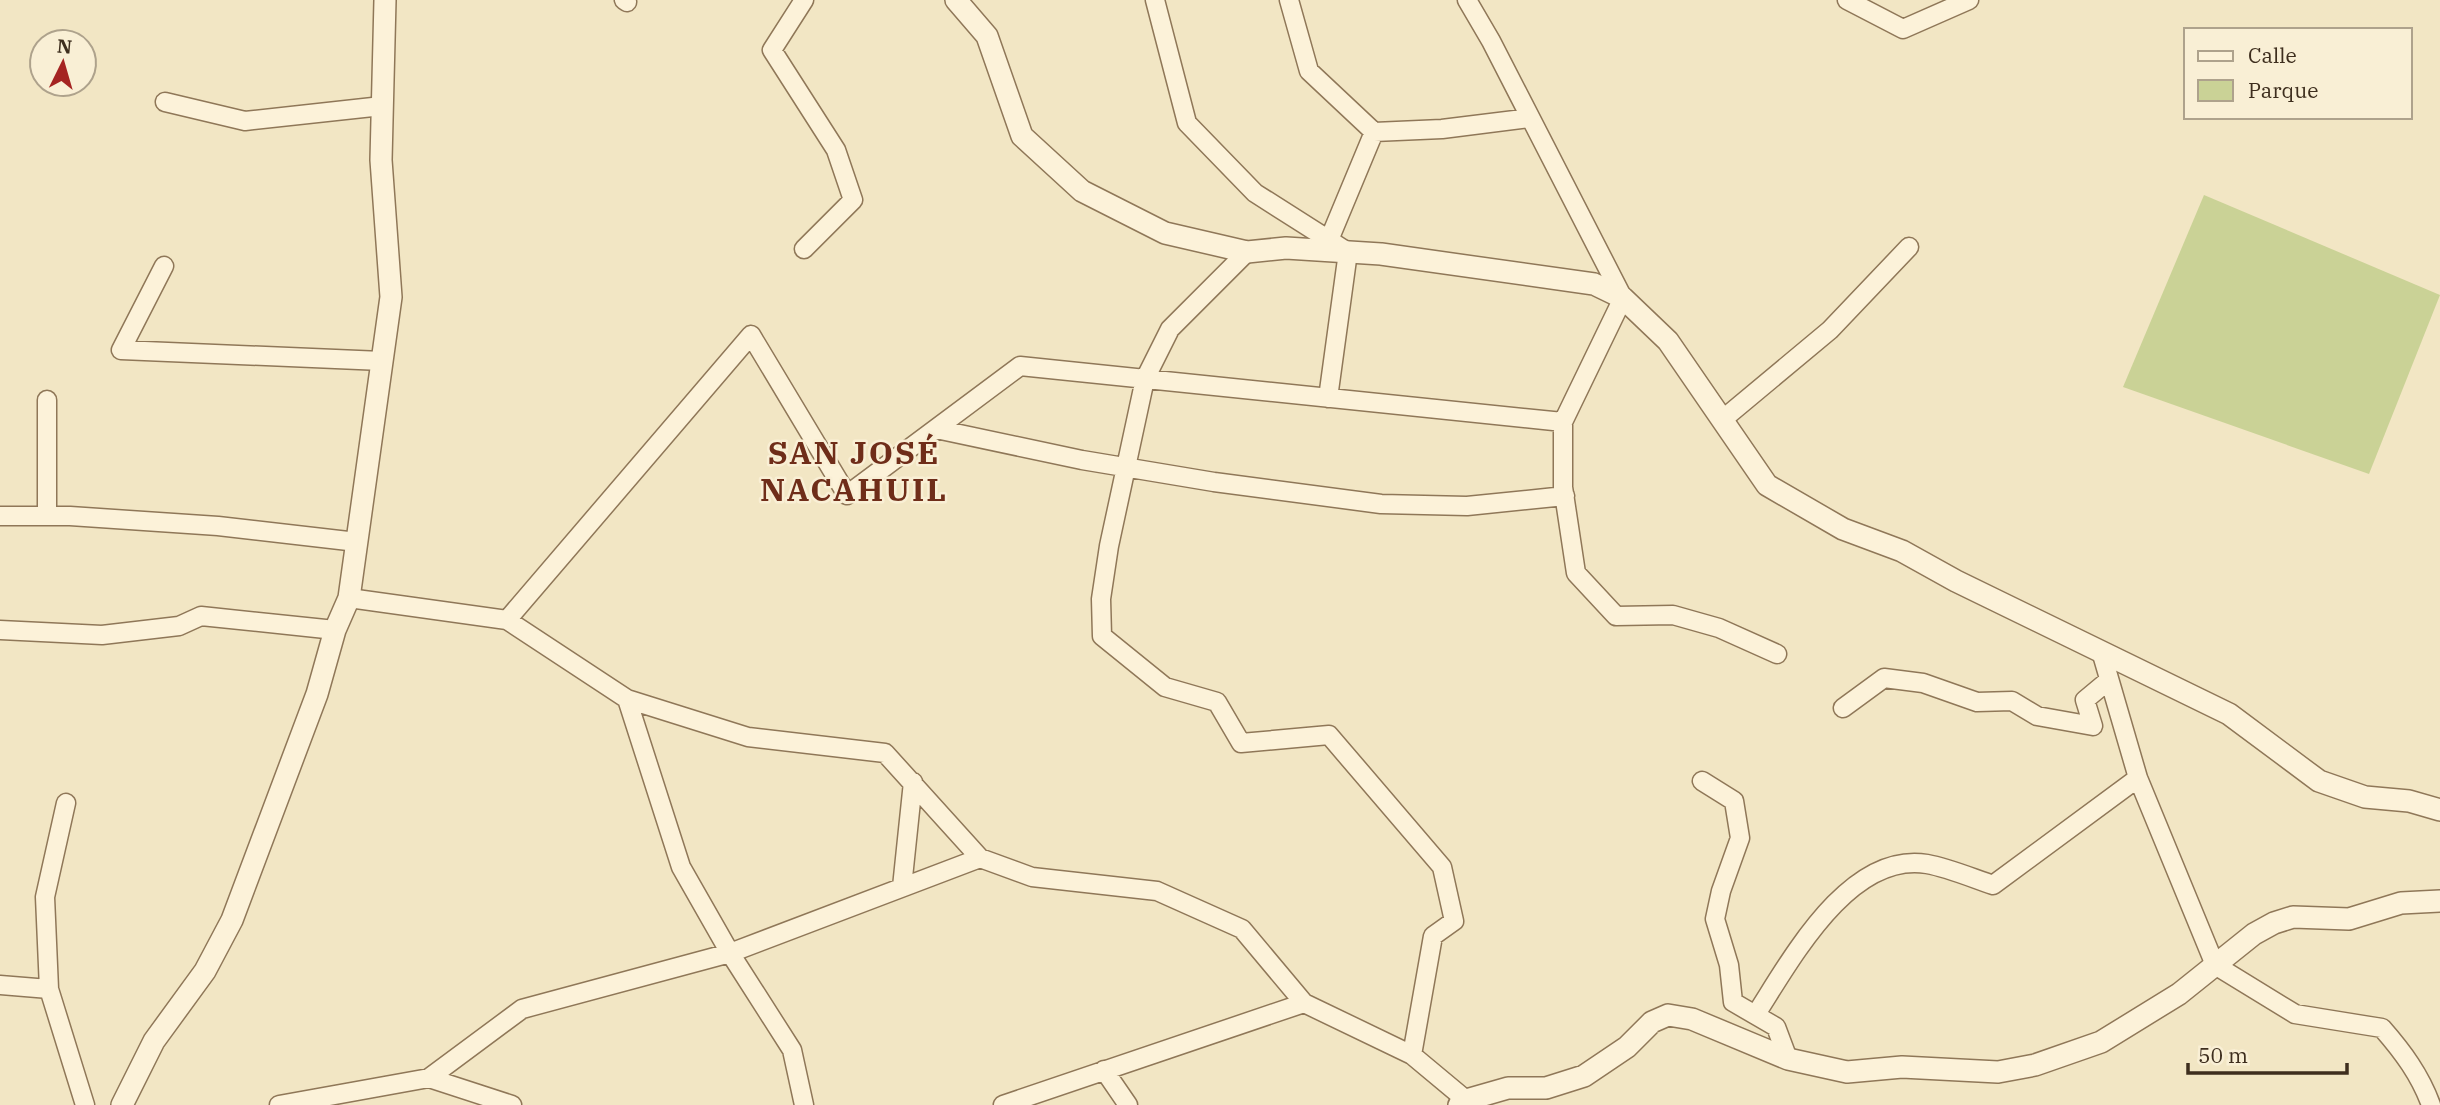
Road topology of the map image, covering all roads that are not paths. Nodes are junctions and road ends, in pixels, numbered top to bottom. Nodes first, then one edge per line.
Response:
1 (385, 0) edge
2 (804, 0) edge
3 (956, 0) edge
4 (1155, 0) edge
5 (1289, 0) edge
6 (1467, 0) edge
7 (1847, 0) edge
8 (1969, 0) edge
9 (165, 102) dead end
10 (382, 106) junction
11 (1530, 118) junction
12 (1374, 132) junction
13 (1329, 240) junction
14 (1909, 247) dead end
15 (804, 249) dead end
16 (1247, 252) junction
17 (1348, 252) junction
18 (164, 266) dead end
19 (1623, 298) junction
20 (382, 361) junction
21 (1145, 379) junction
22 (1328, 398) junction
23 (47, 400) dead end
24 (1722, 420) junction
25 (1563, 422) junction
26 (936, 429) junction
27 (1125, 467) junction
28 (1565, 496) junction
29 (0, 516) edge
30 (47, 516) junction
31 (356, 542) junction
32 (349, 598) junction
33 (507, 620) junction
34 (335, 629) junction
35 (0, 630) edge
36 (2101, 650) junction
37 (1777, 654) dead end
38 (2109, 680) junction
39 (627, 699) junction
40 (1843, 708) dead end
41 (2138, 778) junction
42 (1702, 781) dead end
43 (913, 782) junction
44 (66, 803) dead end
45 (2440, 810) edge
46 (980, 858) junction
47 (902, 887) junction
48 (2440, 901) edge
49 (730, 953) junction
50 (2216, 965) junction
51 (0, 985) edge
52 (49, 989) junction
53 (1304, 1003) junction
54 (1756, 1014) junction
55 (1412, 1055) junction
56 (1788, 1059) junction
57 (1104, 1070) junction
58 (429, 1078) junction
59 (1462, 1102) edge
60 (85, 1105) edge
61 (122, 1105) edge
62 (279, 1105) edge
63 (512, 1105) edge
64 (804, 1105) edge
65 (1003, 1105) edge
66 (1128, 1105) edge
67 (2431, 1105) edge

1 - 10 street
2 - 15 street
3 - 16 street
4 - 13 street
5 - 12 street
6 - 11 street
7 - 8 street
9 - 10 street
10 - 20 street
11 - 12 street
11 - 19 street
12 - 13 street
13 - 17 street
14 - 24 street
16 - 17 street
16 - 21 street
17 - 19 street
17 - 22 street
18 - 20 street
19 - 24 street
19 - 25 street
20 - 31 street
21 - 22 street
21 - 26 street
21 - 27 street
22 - 25 street
23 - 30 street
24 - 36 street
25 - 28 street
26 - 27 street
26 - 33 street
27 - 28 street
27 - 55 street
28 - 37 street
29 - 30 street
30 - 31 street
31 - 32 street
32 - 33 street
32 - 34 street
33 - 39 street
34 - 35 street
34 - 61 street
36 - 38 street
36 - 45 street
38 - 40 street
38 - 41 street
39 - 43 street
39 - 49 street
41 - 50 street
41 - 54 street
42 - 54 street
43 - 46 street
43 - 47 street
44 - 52 street
46 - 47 street
46 - 53 street
47 - 49 street
48 - 50 street
49 - 58 street
49 - 64 street
50 - 56 street
50 - 67 street
51 - 52 street
52 - 60 street
53 - 55 street
53 - 57 street
54 - 56 street
55 - 59 street
56 - 59 street
57 - 65 street
57 - 66 street
58 - 62 street
58 - 63 street

